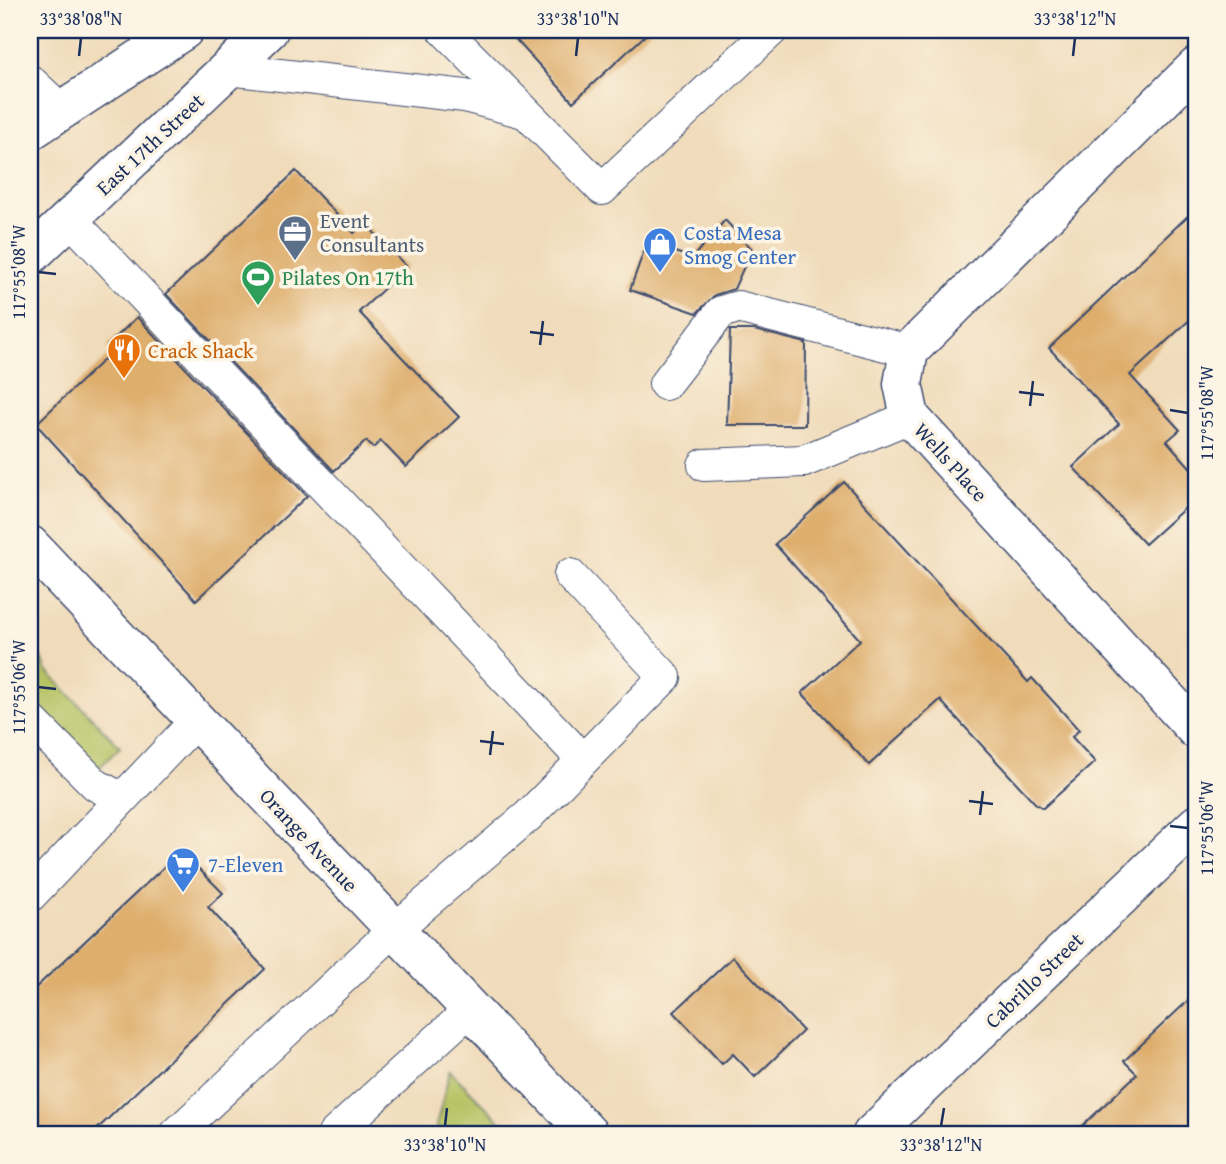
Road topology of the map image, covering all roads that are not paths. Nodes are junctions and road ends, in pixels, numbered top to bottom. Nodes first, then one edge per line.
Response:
1 (184, 30) edge
2 (269, 30) edge
3 (444, 30) edge
4 (772, 30) edge
5 (1196, 67) edge
6 (228, 69) junction
7 (30, 81) edge
8 (61, 110) junction
9 (526, 113) junction
10 (30, 131) edge
11 (70, 219) junction
12 (30, 256) edge
13 (909, 351) junction
14 (665, 384) dead end
15 (910, 417) junction
16 (704, 465) dead end
17 (30, 545) edge
18 (570, 575) dead end
19 (30, 719) edge
20 (197, 721) junction
21 (1196, 730) edge
22 (583, 760) junction
23 (122, 799) junction
24 (1196, 825) edge
25 (30, 896) edge
26 (393, 931) junction
27 (470, 1010) junction
28 (176, 1134) edge
29 (334, 1134) edge
30 (590, 1134) edge
31 (872, 1134) edge

1 - 8 street
2 - 6 street, East 17th Street
3 - 9 lane
4 - 9 lane
5 - 13 street
6 - 9 lane
6 - 11 street, East 17th Street
7 - 8 lane
8 - 10 street
11 - 12 street, East 17th Street
11 - 22 lane
13 - 14 lane
13 - 15 street, Wells Place
15 - 16 lane
15 - 21 street, Wells Place
17 - 20 street, Orange Avenue
18 - 22 lane
19 - 23 lane
20 - 23 lane
20 - 26 street, Orange Avenue
22 - 26 lane
23 - 25 lane
24 - 31 street, Cabrillo Street
26 - 27 street, Orange Avenue
26 - 28 lane
27 - 29 lane
27 - 30 street, Orange Avenue

